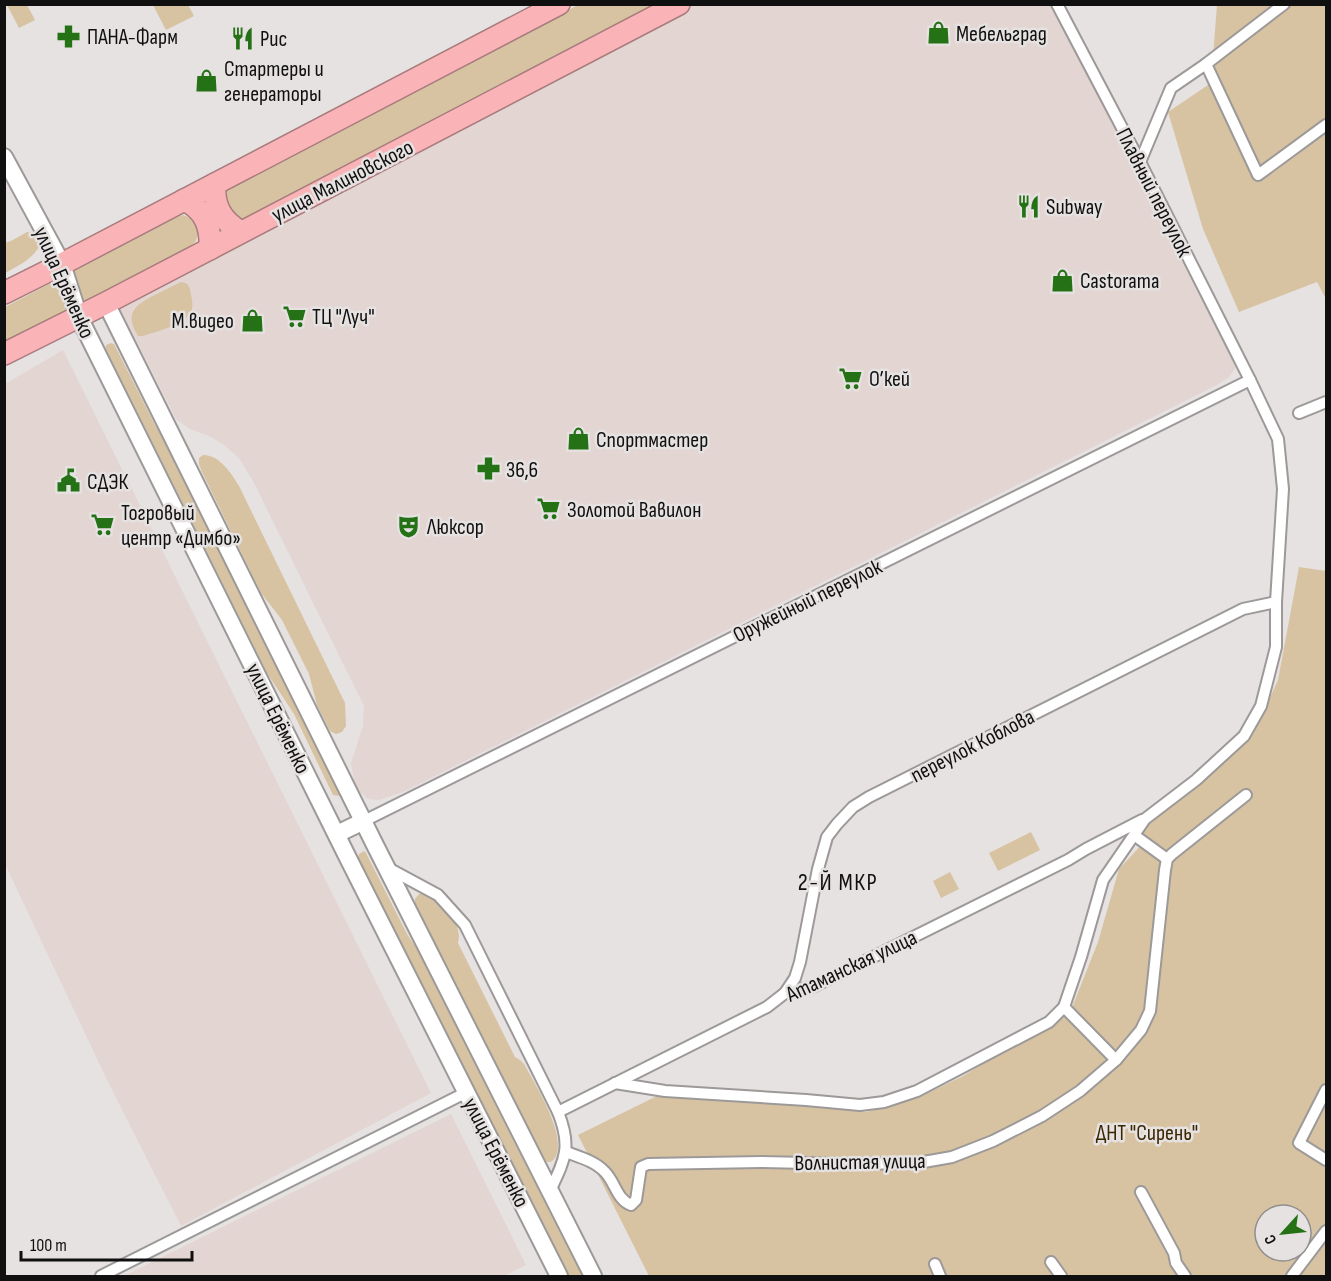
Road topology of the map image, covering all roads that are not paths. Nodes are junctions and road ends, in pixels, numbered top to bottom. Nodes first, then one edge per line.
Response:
1 (559, 4) edge
2 (679, 4) edge
3 (1057, 4) edge
4 (1284, 4) edge
5 (1206, 64) junction
6 (1326, 125) edge
7 (4, 157) edge
8 (1140, 162) junction
9 (214, 184) junction
10 (184, 200) junction
11 (241, 232) junction
12 (210, 249) junction
13 (62, 264) junction
14 (4, 293) edge
15 (106, 303) junction
16 (79, 317) junction
17 (123, 336) junction
18 (96, 350) junction
19 (4, 354) edge
20 (1250, 380) junction
21 (1326, 402) edge
22 (1299, 413) dead end
23 (1276, 602) junction
24 (1246, 795) dead end
25 (353, 799) junction
26 (327, 814) junction
27 (1145, 819) junction
28 (364, 821) junction
29 (337, 834) junction
30 (1134, 835) junction
31 (375, 845) junction
32 (348, 858) junction
33 (1167, 859) junction
34 (386, 867) junction
35 (785, 993) junction
36 (1064, 1007) junction
37 (1116, 1060) junction
38 (615, 1083) junction
39 (1326, 1090) edge
40 (467, 1092) junction
41 (558, 1112) junction
42 (566, 1152) junction
43 (1326, 1160) edge
44 (550, 1191) junction
45 (1141, 1192) dead end
46 (1326, 1231) edge
47 (1051, 1262) dead end
48 (935, 1264) dead end
49 (101, 1276) edge
50 (559, 1276) edge
51 (592, 1276) edge
52 (940, 1276) edge
53 (1061, 1276) edge
54 (1185, 1276) edge
55 (1292, 1276) edge

1 - 9 highway
2 - 11 highway, улица Малиновского
3 - 8 street, Плавный переулок
4 - 5 street
5 - 6 street
5 - 8 street
7 - 13 street, улица Ерёменко
8 - 20 street, Плавный переулок
9 - 10 highway
9 - 11 highway
10 - 12 highway
10 - 13 highway
11 - 12 highway, улица Малиновского
12 - 15 highway, улица Малиновского
13 - 14 highway
13 - 16 street, улица Ерёменко
15 - 16 highway, улица Малиновского
15 - 17 street, улица Ерёменко
16 - 18 street, улица Ерёменко
16 - 19 highway, улица Малиновского
17 - 18 street
17 - 25 street, улица Ерёменко
18 - 26 street, улица Ерёменко
20 - 23 street, Плавный переулок
20 - 28 street, Оружейный переулок
21 - 22 street
23 - 27 street, Плавный переулок
23 - 35 street, переулок Коблова
24 - 33 street
25 - 26 street
25 - 28 street, улица Ерёменко
26 - 29 street, улица Ерёменко
27 - 30 street
27 - 35 street, Атаманская улица
28 - 29 street
28 - 31 street, улица Ерёменко
29 - 32 street, улица Ерёменко
30 - 33 street
30 - 36 street
31 - 32 street
31 - 34 street, улица Ерёменко
32 - 40 street, улица Ерёменко
33 - 37 street, Волнистая улица
34 - 41 street
34 - 44 street, улица Ерёменко
35 - 38 street, Атаманская улица
36 - 37 street
36 - 38 street
37 - 42 street, Волнистая улица
38 - 41 street, Атаманская улица
39 - 43 street
40 - 49 street
40 - 50 street, улица Ерёменко
41 - 42 street
42 - 44 street
44 - 51 street, улица Ерёменко
45 - 54 street
46 - 55 street
47 - 53 street
48 - 52 street

